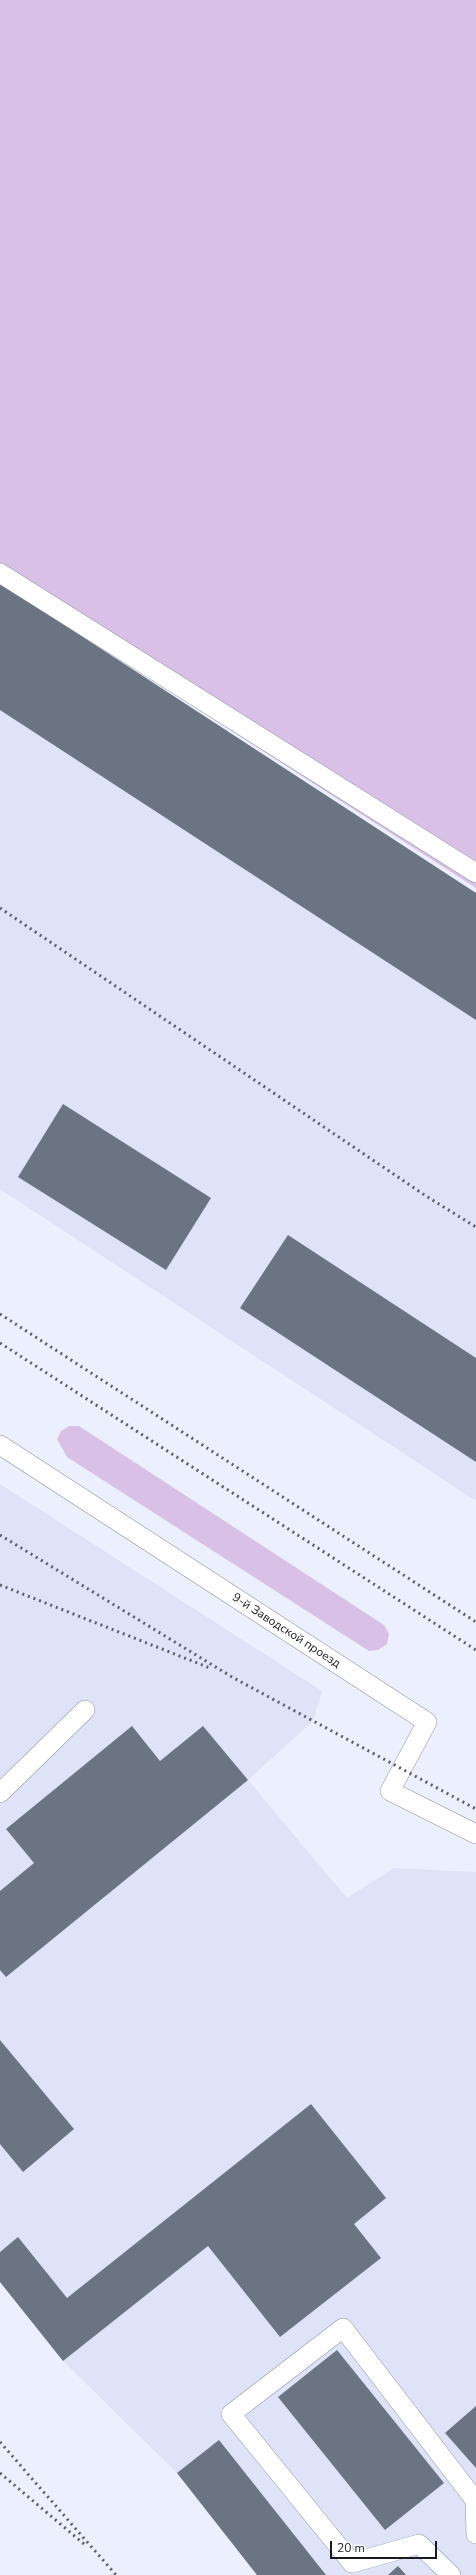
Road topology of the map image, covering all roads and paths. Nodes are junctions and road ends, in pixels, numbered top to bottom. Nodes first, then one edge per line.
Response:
1 (0, 573) edge
2 (476, 873) edge
3 (0, 1445) edge
4 (86, 1710) dead end
5 (0, 1792) edge
6 (476, 1834) edge
7 (476, 2534) edge
8 (451, 2575) edge

1 - 2 lane
3 - 6 lane, 9-й Заводской проезд
4 - 5 lane
7 - 8 lane

